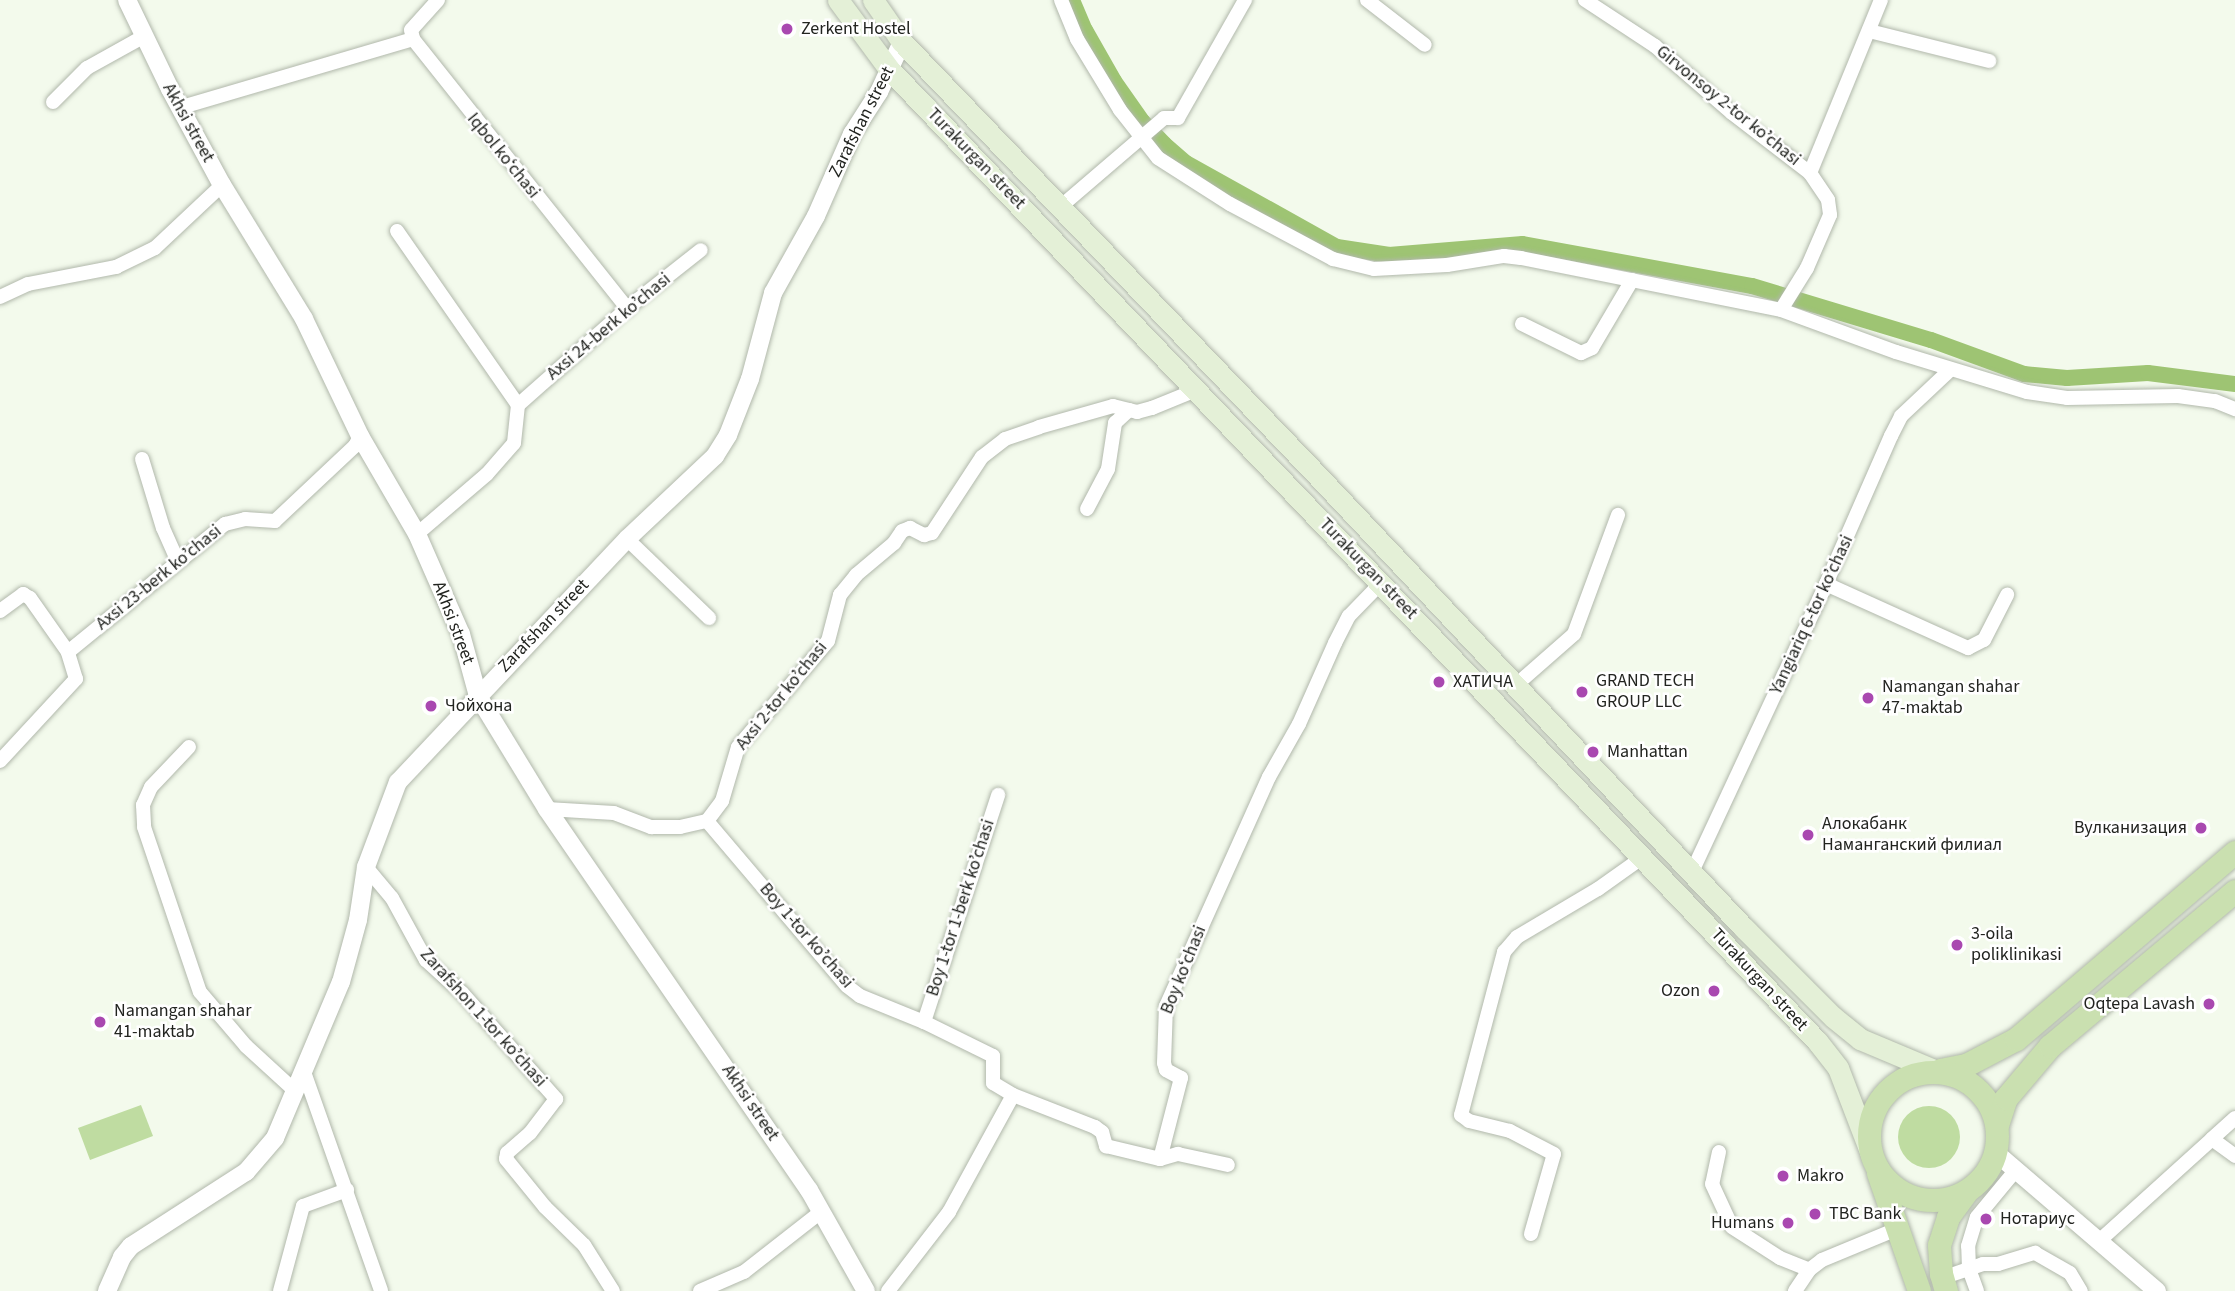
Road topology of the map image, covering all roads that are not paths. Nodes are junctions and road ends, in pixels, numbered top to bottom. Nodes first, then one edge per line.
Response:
1 (127, 0) edge
2 (438, 0) edge
3 (838, 0) edge
4 (873, 0) edge
5 (1061, 0) edge
6 (1245, 0) edge
7 (1367, 0) edge
8 (1585, 0) edge
9 (1881, 0) edge
10 (1868, 31) junction
11 (143, 37) junction
12 (412, 39) junction
13 (902, 42) junction
14 (1425, 45) dead end
15 (1989, 61) dead end
16 (889, 69) junction
17 (53, 102) dead end
18 (182, 107) junction
19 (1146, 133) junction
20 (1811, 173) junction
21 (222, 185) junction
22 (1059, 208) junction
23 (397, 231) dead end
24 (701, 250) dead end
25 (1632, 280) junction
26 (0, 298) edge
27 (1783, 307) junction
28 (628, 309) junction
29 (1522, 324) dead end
30 (1951, 370) junction
31 (1196, 390) junction
32 (518, 405) junction
33 (2235, 409) edge
34 (1129, 410) junction
35 (360, 436) junction
36 (142, 458) dead end
37 (1087, 509) dead end
38 (1618, 515) dead end
39 (417, 534) junction
40 (627, 539) junction
41 (178, 562) junction
42 (1381, 582) junction
43 (1826, 584) junction
44 (2007, 595) dead end
45 (0, 611) edge
46 (709, 618) dead end
47 (68, 652) junction
48 (1516, 685) junction
49 (478, 696) junction
50 (189, 747) dead end
51 (0, 761) edge
52 (998, 795) dead end
53 (547, 809) junction
54 (706, 821) junction
55 (2235, 852) edge
56 (1643, 856) junction
57 (366, 867) junction
58 (1691, 874) junction
59 (2235, 891) edge
60 (925, 1021) junction
61 (303, 1069) junction
62 (1936, 1070) junction
63 (295, 1090) junction
64 (1013, 1095) junction
65 (2235, 1118) edge
66 (1997, 1125) junction
67 (2212, 1139) junction
68 (1718, 1152) dead end
69 (1996, 1153) junction
70 (1871, 1154) junction
71 (2235, 1156) edge
72 (1160, 1159) junction
73 (1228, 1165) dead end
74 (2015, 1171) junction
75 (347, 1189) junction
76 (1966, 1192) junction
77 (822, 1211) junction
78 (1897, 1229) junction
79 (1531, 1234) dead end
80 (2098, 1242) junction
81 (1969, 1269) junction
82 (1809, 1270) junction
83 (1944, 1285) edge
84 (1798, 1289) edge
85 (107, 1291) edge
86 (280, 1291) edge
87 (381, 1291) edge
88 (613, 1291) edge
89 (700, 1291) edge
90 (866, 1291) edge
91 (888, 1291) edge
92 (1919, 1291) edge
93 (1977, 1291) edge
94 (2081, 1291) edge
95 (2157, 1291) edge

1 - 11 street, Akhsi street
2 - 12 street
3 - 16 main road, Turakurgan street
4 - 13 main road, Turakurgan street
5 - 19 street
6 - 19 street
7 - 14 street
8 - 20 street, Girvonsoy 2-tor koʼchasi
9 - 10 street
10 - 15 street
10 - 20 street
11 - 17 street
11 - 18 street, Akhsi street
12 - 18 street
12 - 28 street, Iqbol koʻchasi
13 - 16 street, Zarafshan street
13 - 22 main road, Turakurgan street
16 - 31 main road, Turakurgan street
16 - 40 street, Zarafshan street
18 - 21 street, Akhsi street
19 - 22 street
19 - 25 street
20 - 27 street, Girvonsoy 2-tor koʼchasi
21 - 26 street
21 - 35 street, Akhsi street
22 - 48 main road, Turakurgan street
23 - 32 street
24 - 28 street, Аxsi 24-berk koʼchasi
25 - 27 street
25 - 29 street
27 - 30 street
28 - 32 street, Аxsi 24-berk koʼchasi
30 - 33 street
30 - 43 street, Yangiаriq 6-tor koʼchasi
31 - 34 street, Аxsi 2-tor koʼchasi
31 - 42 main road, Turakurgan street
32 - 39 street
34 - 37 street
34 - 54 street, Аxsi 2-tor koʼchasi
35 - 39 street, Akhsi street
35 - 41 street, Аxsi 23-berk koʼchasi
36 - 41 street
38 - 48 street
39 - 49 street, Akhsi street
40 - 46 street
40 - 49 street, Zarafshan street
41 - 47 street, Аxsi 23-berk koʼchasi
42 - 56 main road, Turakurgan street
42 - 72 street, Boy koʻchasi
43 - 44 street
43 - 58 street, Yangiаriq 6-tor koʼchasi
45 - 47 street
47 - 51 street
48 - 58 main road, Turakurgan street
49 - 53 street, Akhsi street
49 - 57 street, Zarafshan street
50 - 63 street
52 - 60 street, Boy 1-tor 1-berk koʼchasi
53 - 54 street
53 - 77 street, Akhsi street
54 - 60 street, Boy 1-tor koʼchasi
55 - 62 main road
56 - 70 main road, Turakurgan street
56 - 79 street
57 - 61 street, Zarafshan street
57 - 88 street, Zarafshon 1-tor koʼchasi
58 - 62 main road, Turakurgan street
59 - 66 main road
60 - 64 street, Boy 1-tor koʼchasi
61 - 63 street, Zarafshan street
61 - 75 street
62 - 66 main road
62 - 70 main road
63 - 85 street, Zarafshan street
64 - 72 street
64 - 91 street
65 - 67 street
66 - 69 main road
67 - 71 street
67 - 80 street
68 - 82 street
69 - 74 street
69 - 76 main road
70 - 76 main road
70 - 78 main road
72 - 73 street
74 - 80 street
74 - 81 street
75 - 86 street
75 - 87 street
76 - 83 main road
77 - 89 street
77 - 90 street, Akhsi street
78 - 82 street
78 - 92 main road
80 - 95 street
81 - 83 street
81 - 93 street
81 - 94 street
82 - 84 street

